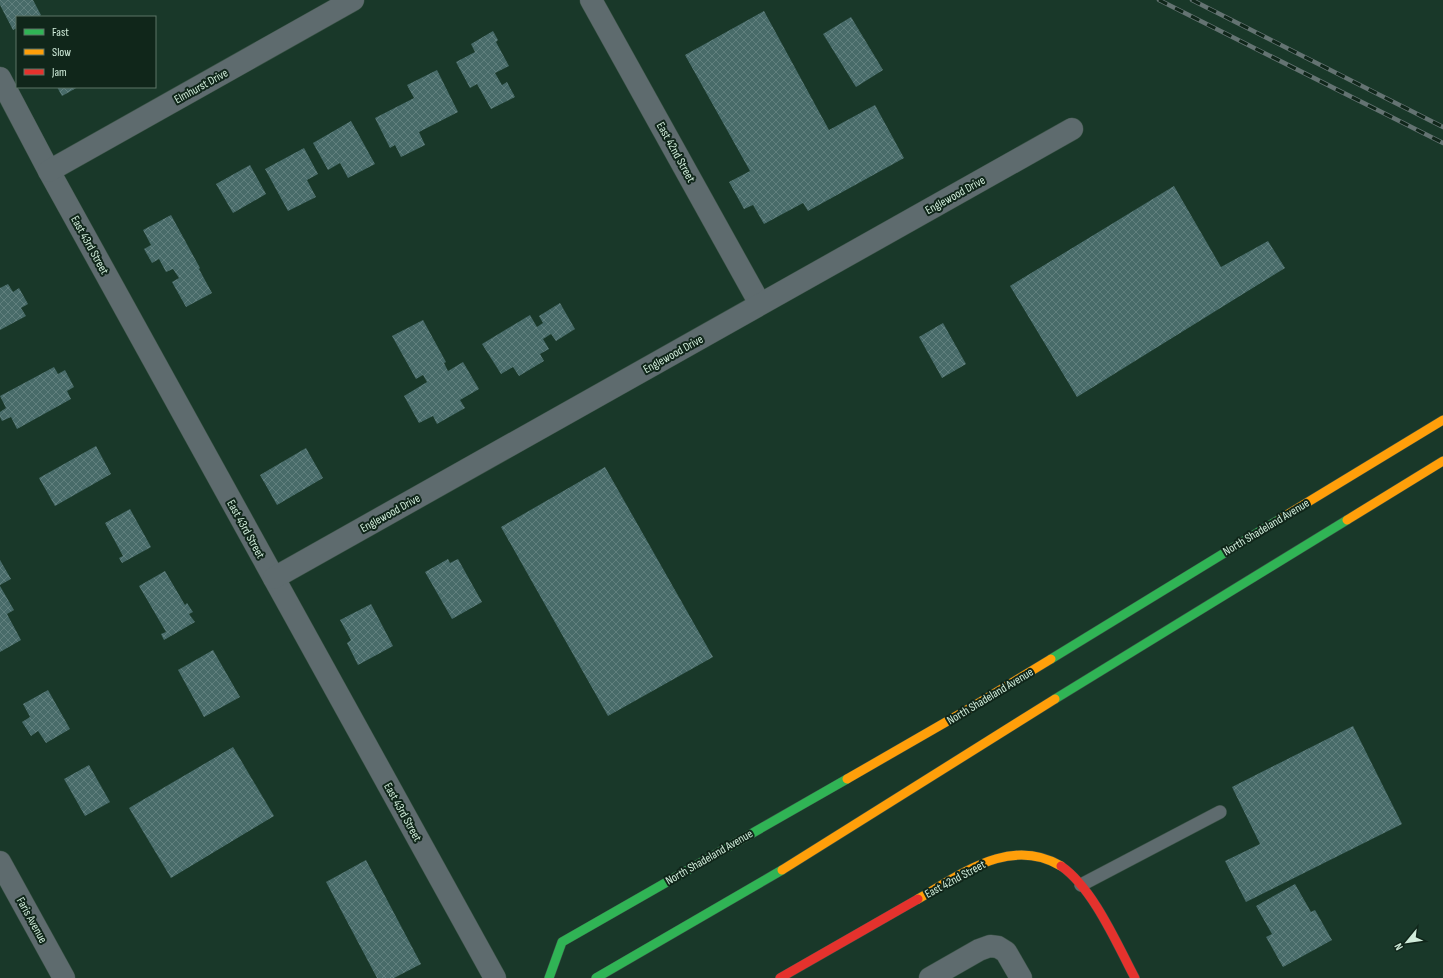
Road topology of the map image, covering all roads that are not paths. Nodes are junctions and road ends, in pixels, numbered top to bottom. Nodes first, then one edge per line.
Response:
1 (353, 0) edge
2 (591, 0) edge
3 (0, 78) edge
4 (1072, 129) dead end
5 (49, 171) junction
6 (760, 304) junction
7 (1443, 420) edge
8 (1443, 461) edge
9 (274, 578) junction
10 (1220, 812) dead end
11 (0, 862) edge
12 (1081, 885) junction
13 (64, 978) edge
14 (495, 978) edge
15 (551, 978) edge
16 (596, 978) edge
17 (780, 978) edge
18 (930, 978) edge
19 (1020, 978) edge
20 (1135, 978) edge

1 - 5 street, Elmhurst Drive
2 - 6 street, East 42nd Street
3 - 5 street, East 43rd Street
4 - 6 street, Englewood Drive
5 - 9 street, East 43rd Street
6 - 9 street, Englewood Drive
7 - 15 main road, North Shadeland Avenue
8 - 16 main road
9 - 14 street, East 43rd Street
10 - 12 lane
11 - 13 street, Faris Avenue
12 - 17 main road, East 42nd Street
12 - 20 main road, East 42nd Street
18 - 19 street

